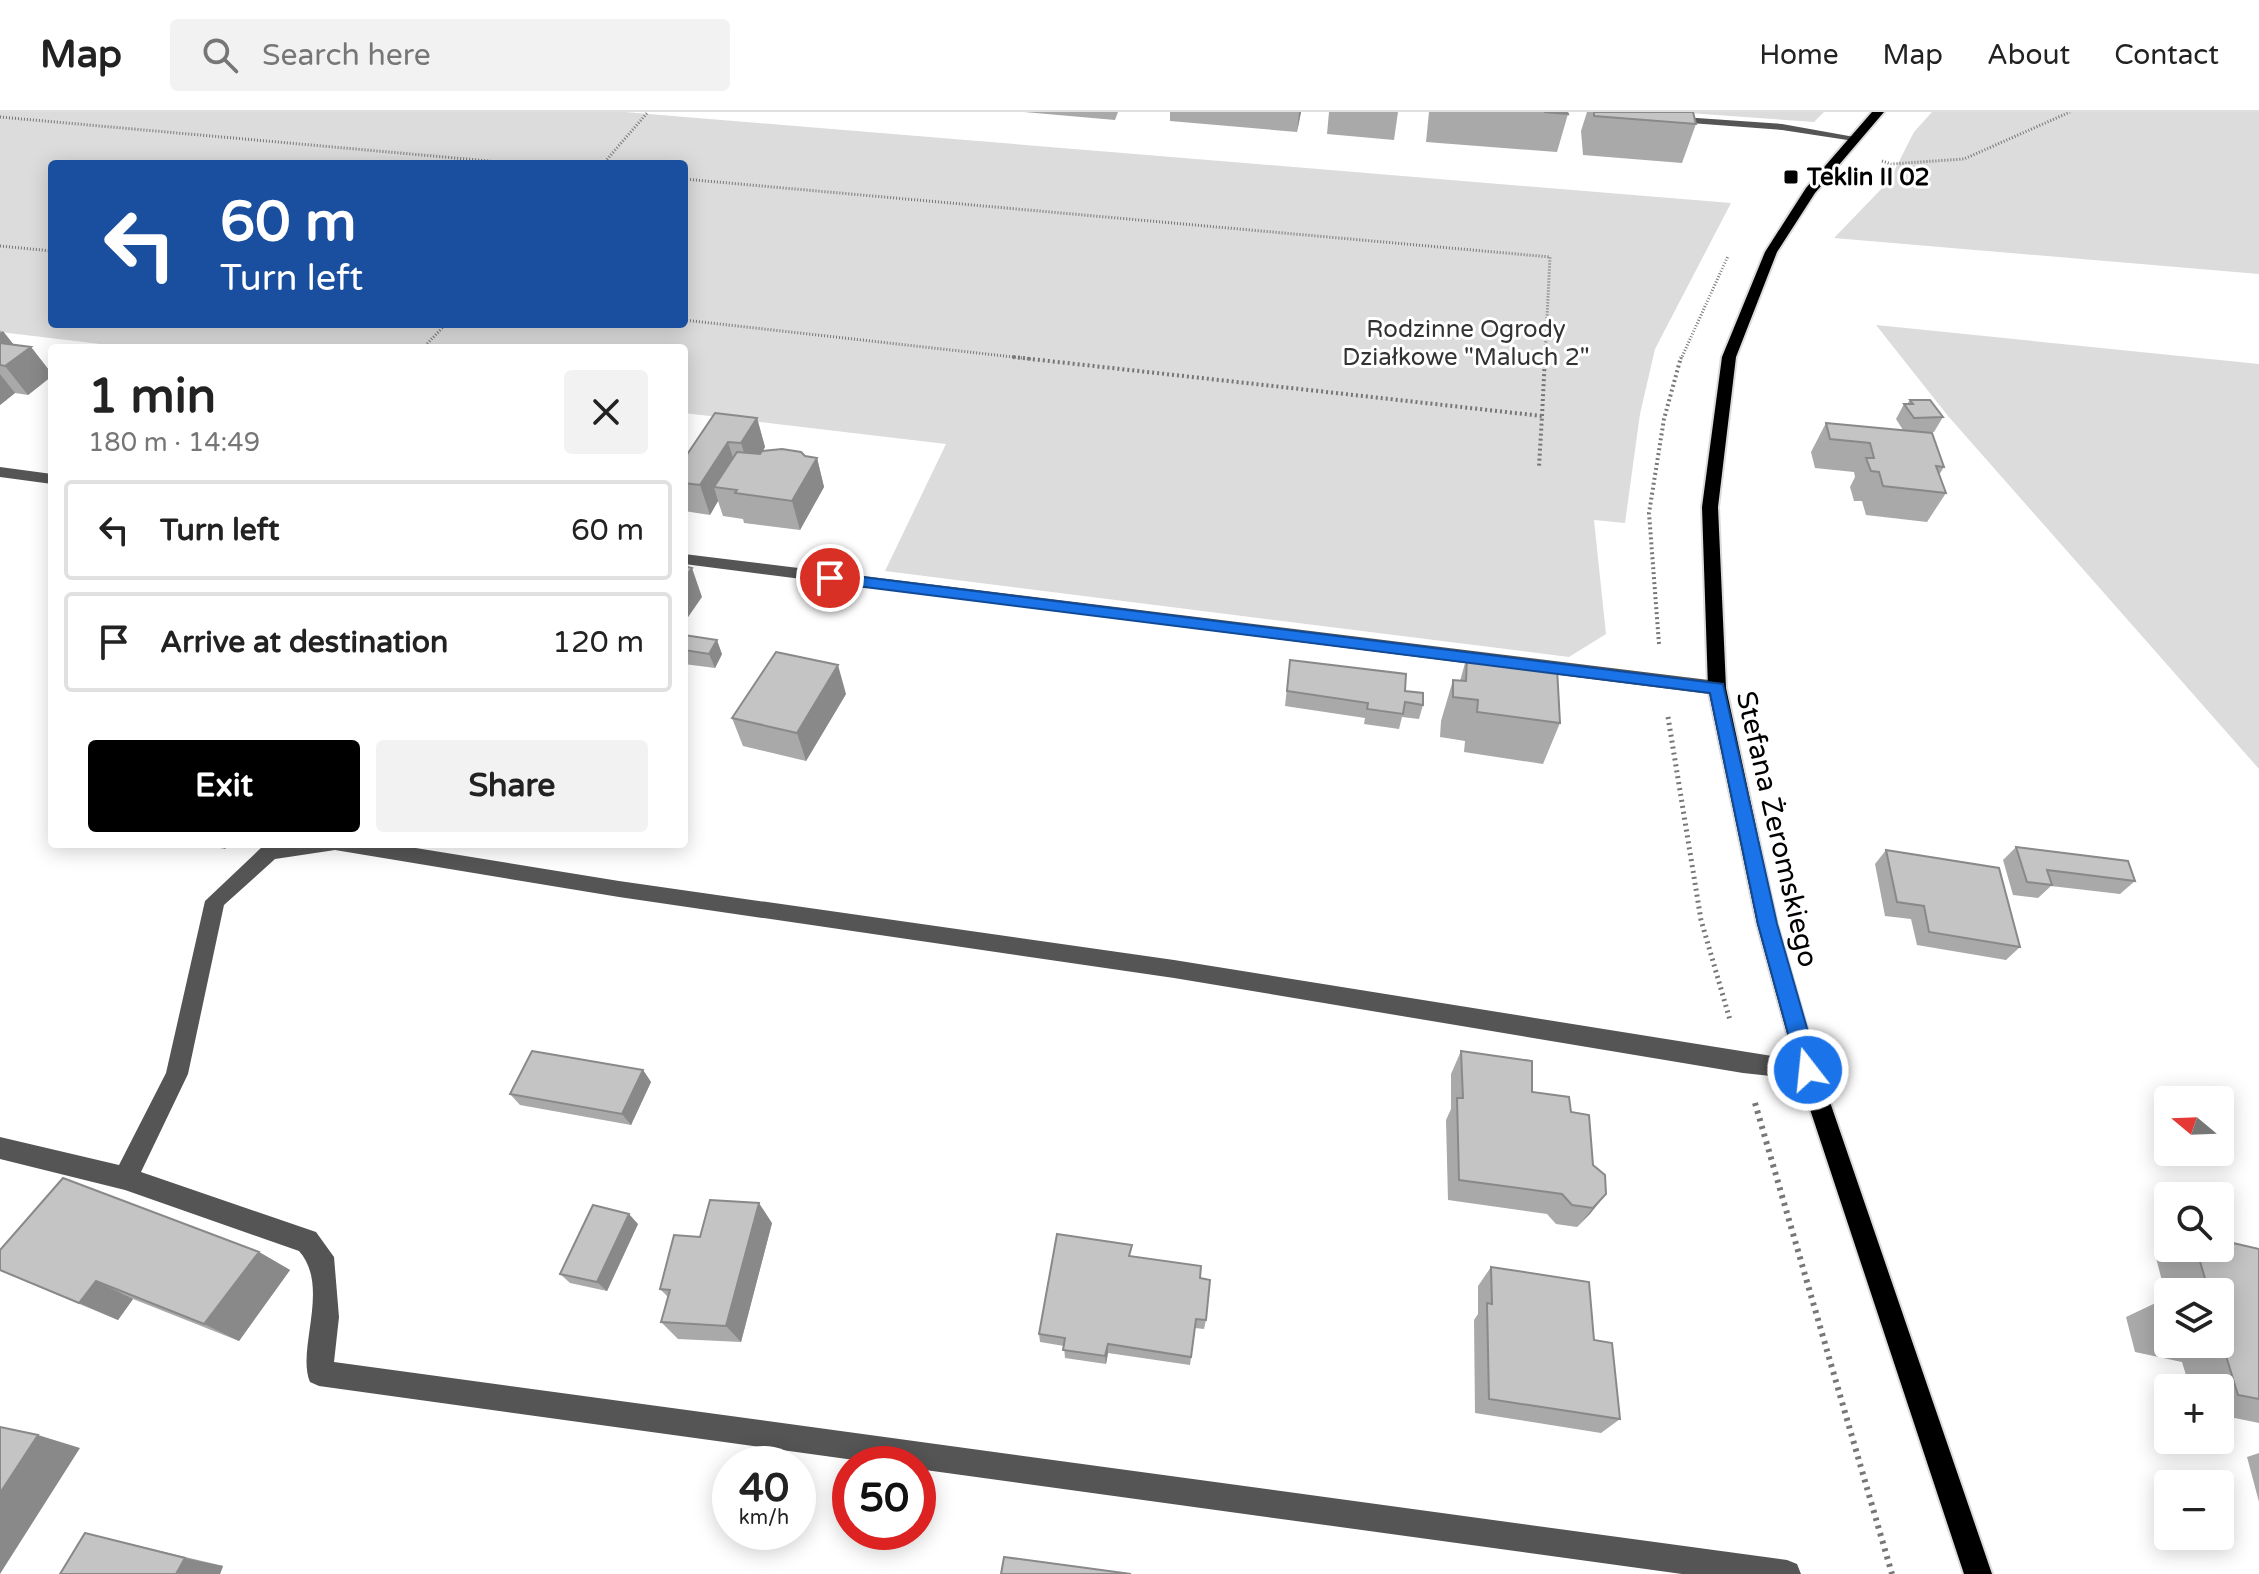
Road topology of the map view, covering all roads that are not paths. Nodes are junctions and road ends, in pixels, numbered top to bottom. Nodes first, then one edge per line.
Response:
1 (1878, 112) edge
2 (1653, 118) edge
3 (1849, 145) junction
4 (0, 472) edge
5 (48, 478) edge
6 (688, 559) edge
7 (1717, 688) junction
8 (300, 848) edge
9 (366, 848) edge
10 (1808, 1070) junction
11 (0, 1148) edge
12 (125, 1178) junction
13 (1787, 1574) edge
14 (1978, 1574) edge

1 - 3 main road, Stefana Żeromskiego
2 - 3 lane
3 - 7 main road, Stefana Żeromskiego
4 - 5 lane
6 - 7 lane
7 - 10 main road, Stefana Żeromskiego
8 - 12 lane
9 - 10 lane
10 - 14 main road, Stefana Żeromskiego
11 - 12 lane
12 - 13 lane

